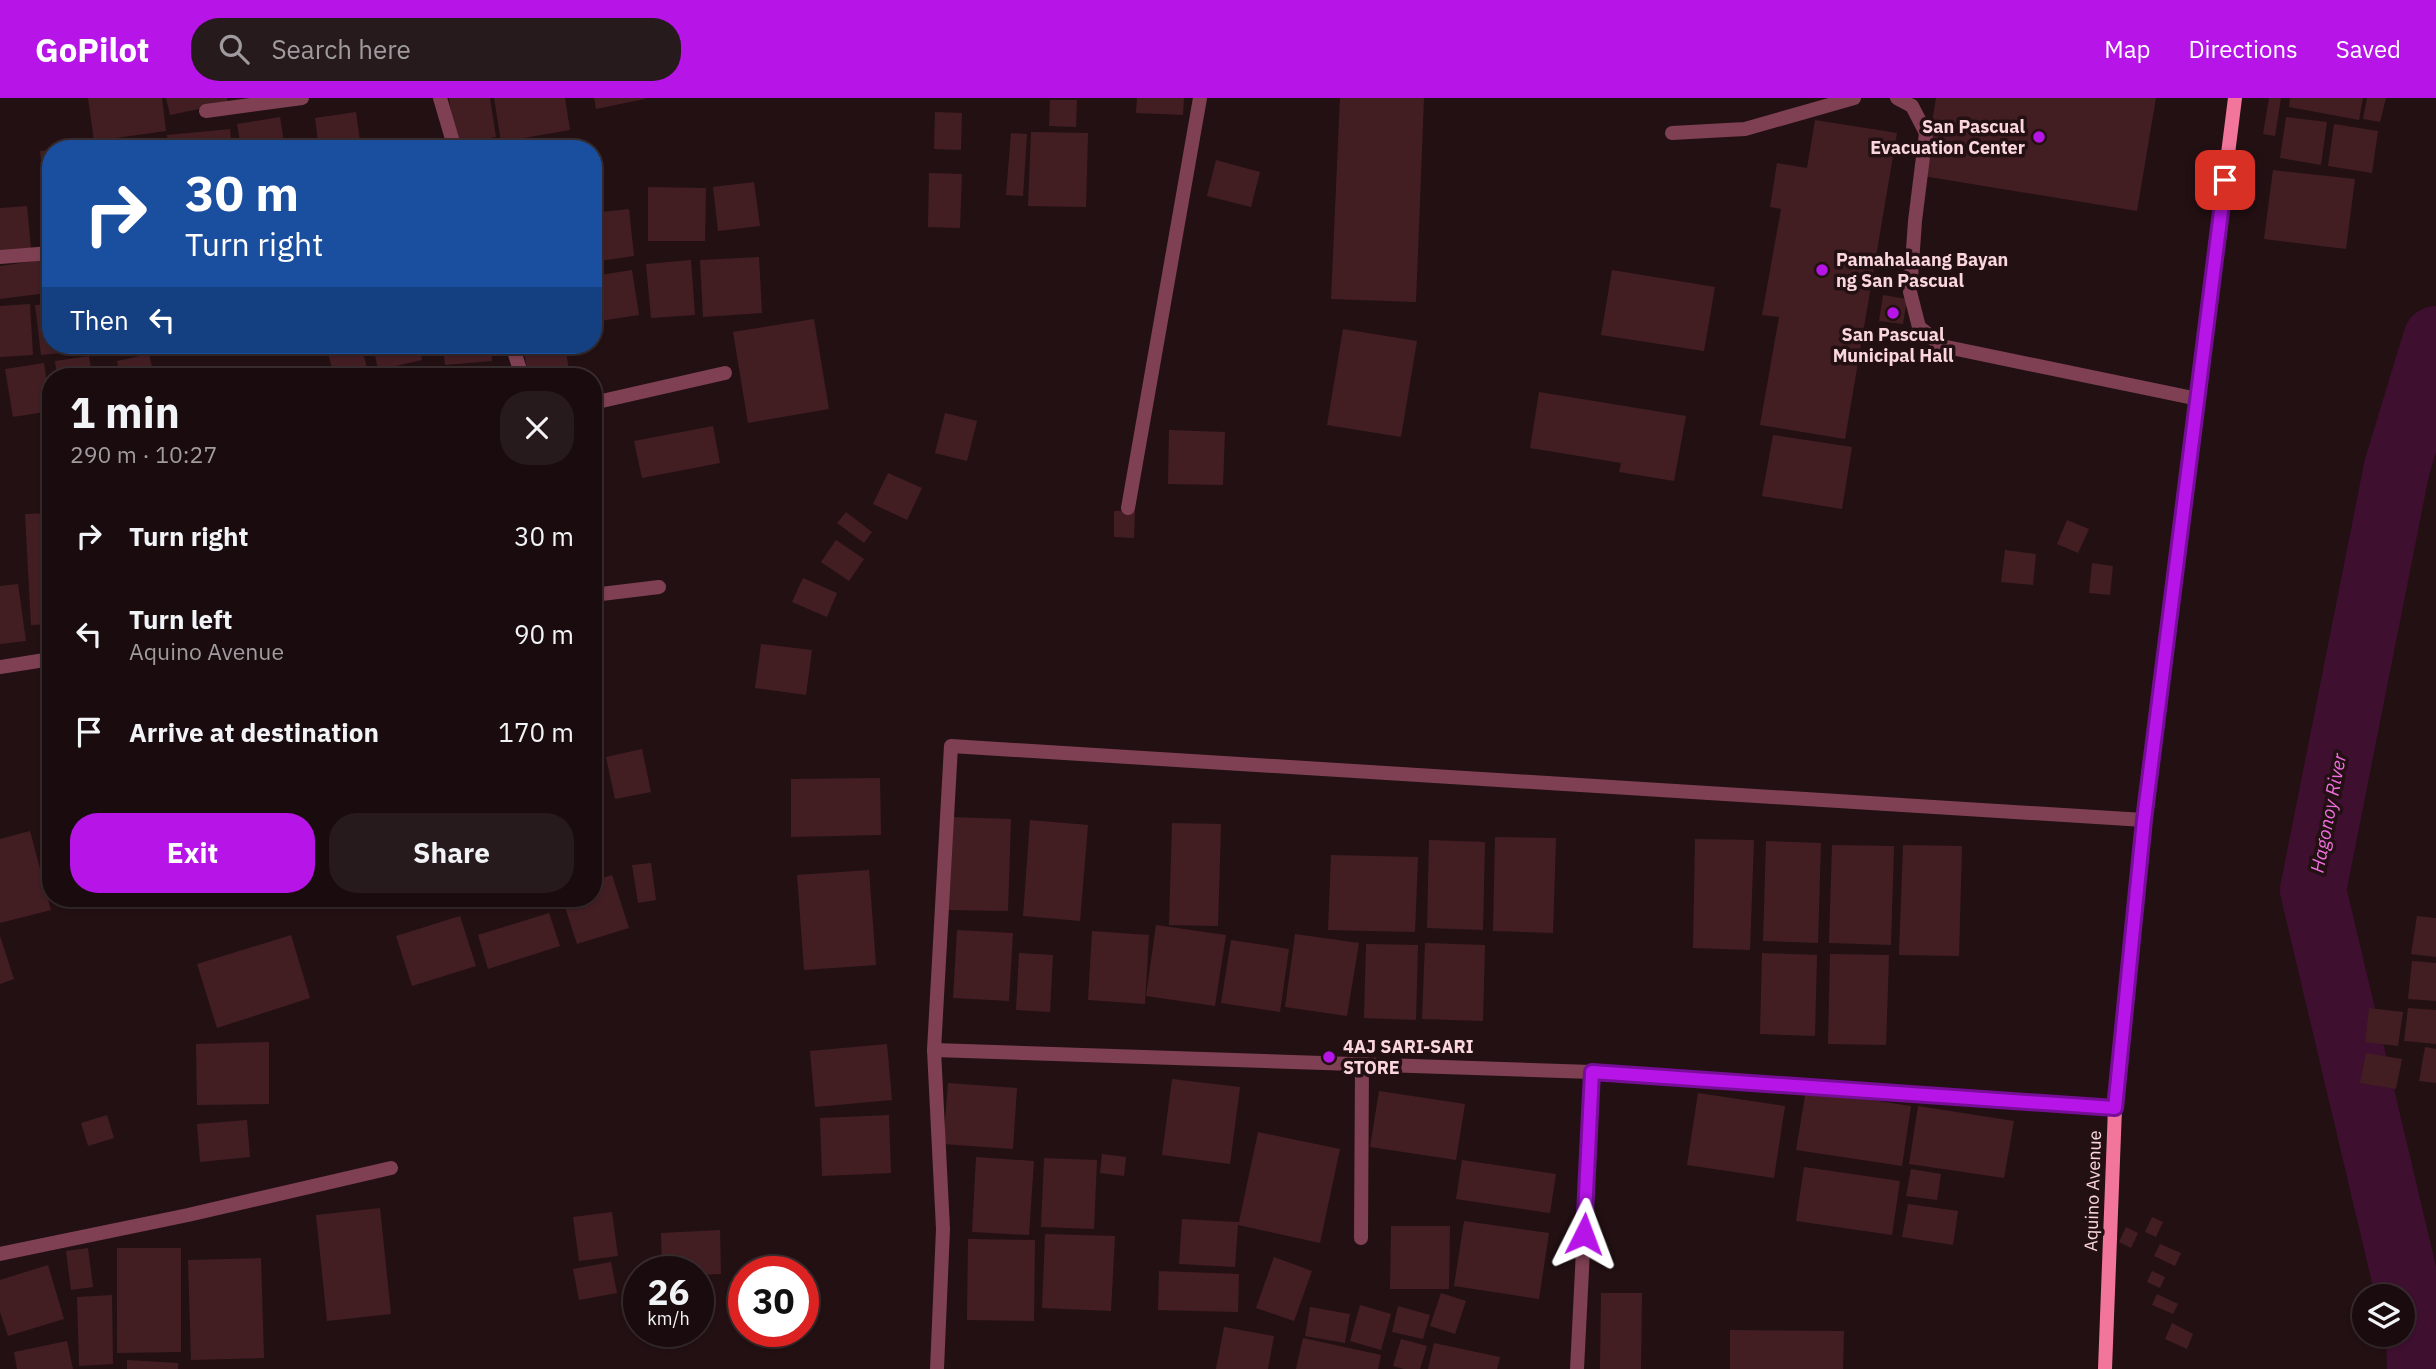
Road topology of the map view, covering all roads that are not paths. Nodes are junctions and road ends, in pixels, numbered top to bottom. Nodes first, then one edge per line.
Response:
1 (302, 98) edge
2 (440, 98) edge
3 (1200, 98) edge
4 (1854, 98) edge
5 (1897, 98) edge
6 (2235, 98) edge
7 (206, 111) dead end
8 (1672, 133) dead end
9 (452, 140) edge
10 (42, 254) edge
11 (0, 257) edge
12 (725, 373) dead end
13 (2197, 399) junction
14 (602, 401) edge
15 (1128, 508) dead end
16 (659, 587) dead end
17 (602, 593) edge
18 (42, 660) edge
19 (0, 667) edge
20 (2144, 820) junction
21 (934, 1050) junction
22 (1362, 1064) junction
23 (1592, 1072) junction
24 (2115, 1108) junction
25 (391, 1168) dead end
26 (1361, 1238) dead end
27 (0, 1254) edge
28 (937, 1369) edge
29 (1577, 1369) edge
30 (2105, 1369) edge

1 - 7 street
2 - 9 street
3 - 15 street
4 - 8 street
5 - 13 street
6 - 13 main road, Aquino Avenue
10 - 11 street
12 - 14 street
13 - 20 main road, Aquino Avenue
16 - 17 street
18 - 19 street
20 - 21 street
20 - 24 main road, Aquino Avenue
21 - 22 street
21 - 28 street
22 - 23 street
22 - 26 street
23 - 24 street
23 - 29 street
24 - 30 main road, Aquino Avenue
25 - 27 street

